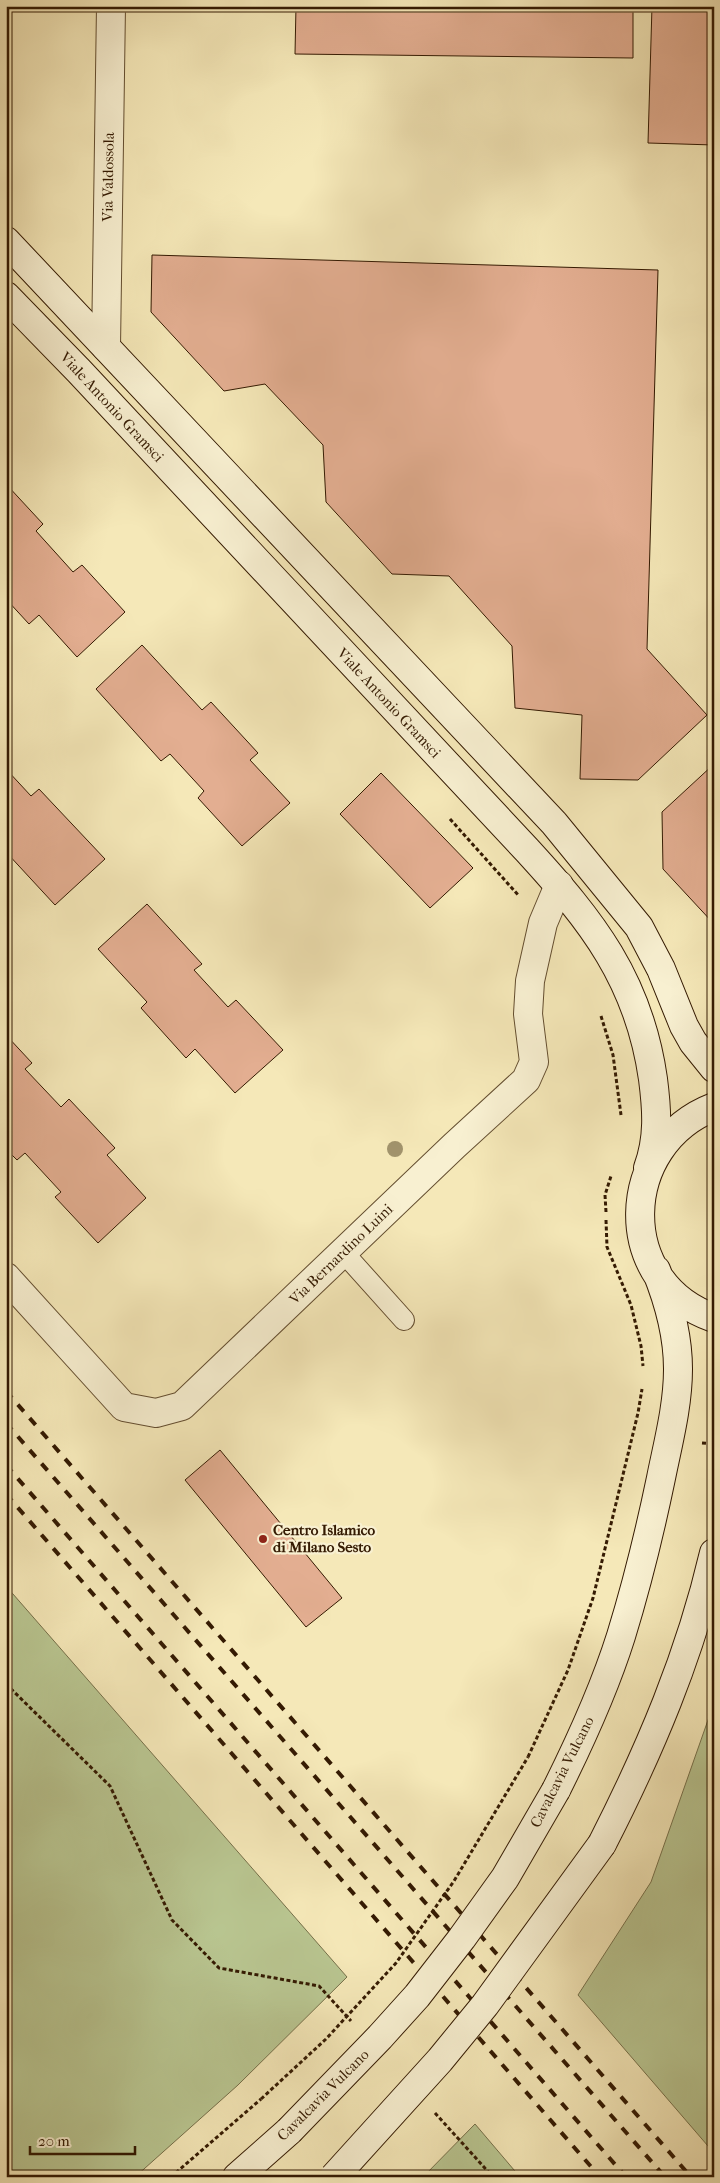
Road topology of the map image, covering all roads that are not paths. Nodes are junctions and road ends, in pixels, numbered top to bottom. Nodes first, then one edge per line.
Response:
1 (112, 6) edge
2 (6, 241) edge
3 (6, 296) edge
4 (106, 347) junction
5 (559, 884) junction
6 (714, 1068) edge
7 (714, 1107) edge
8 (648, 1168) junction
9 (343, 1252) junction
10 (656, 1270) junction
11 (6, 1277) edge
12 (714, 1318) edge
13 (404, 1320) dead end
14 (714, 1553) edge
15 (237, 2177) edge
16 (334, 2177) edge

1 - 4 main road, Via Valdossola
2 - 4 main road
3 - 5 main road, Viale Antonio Gramsci
4 - 6 main road
5 - 8 main road, Viale Antonio Gramsci
5 - 9 main road, Via Bernardino Luini
7 - 8 main road
8 - 10 main road
9 - 11 main road, Via Bernardino Luini
9 - 13 lane
10 - 12 main road
10 - 15 main road, Cavalcavia Vulcano, bridge
14 - 16 main road, bridge

